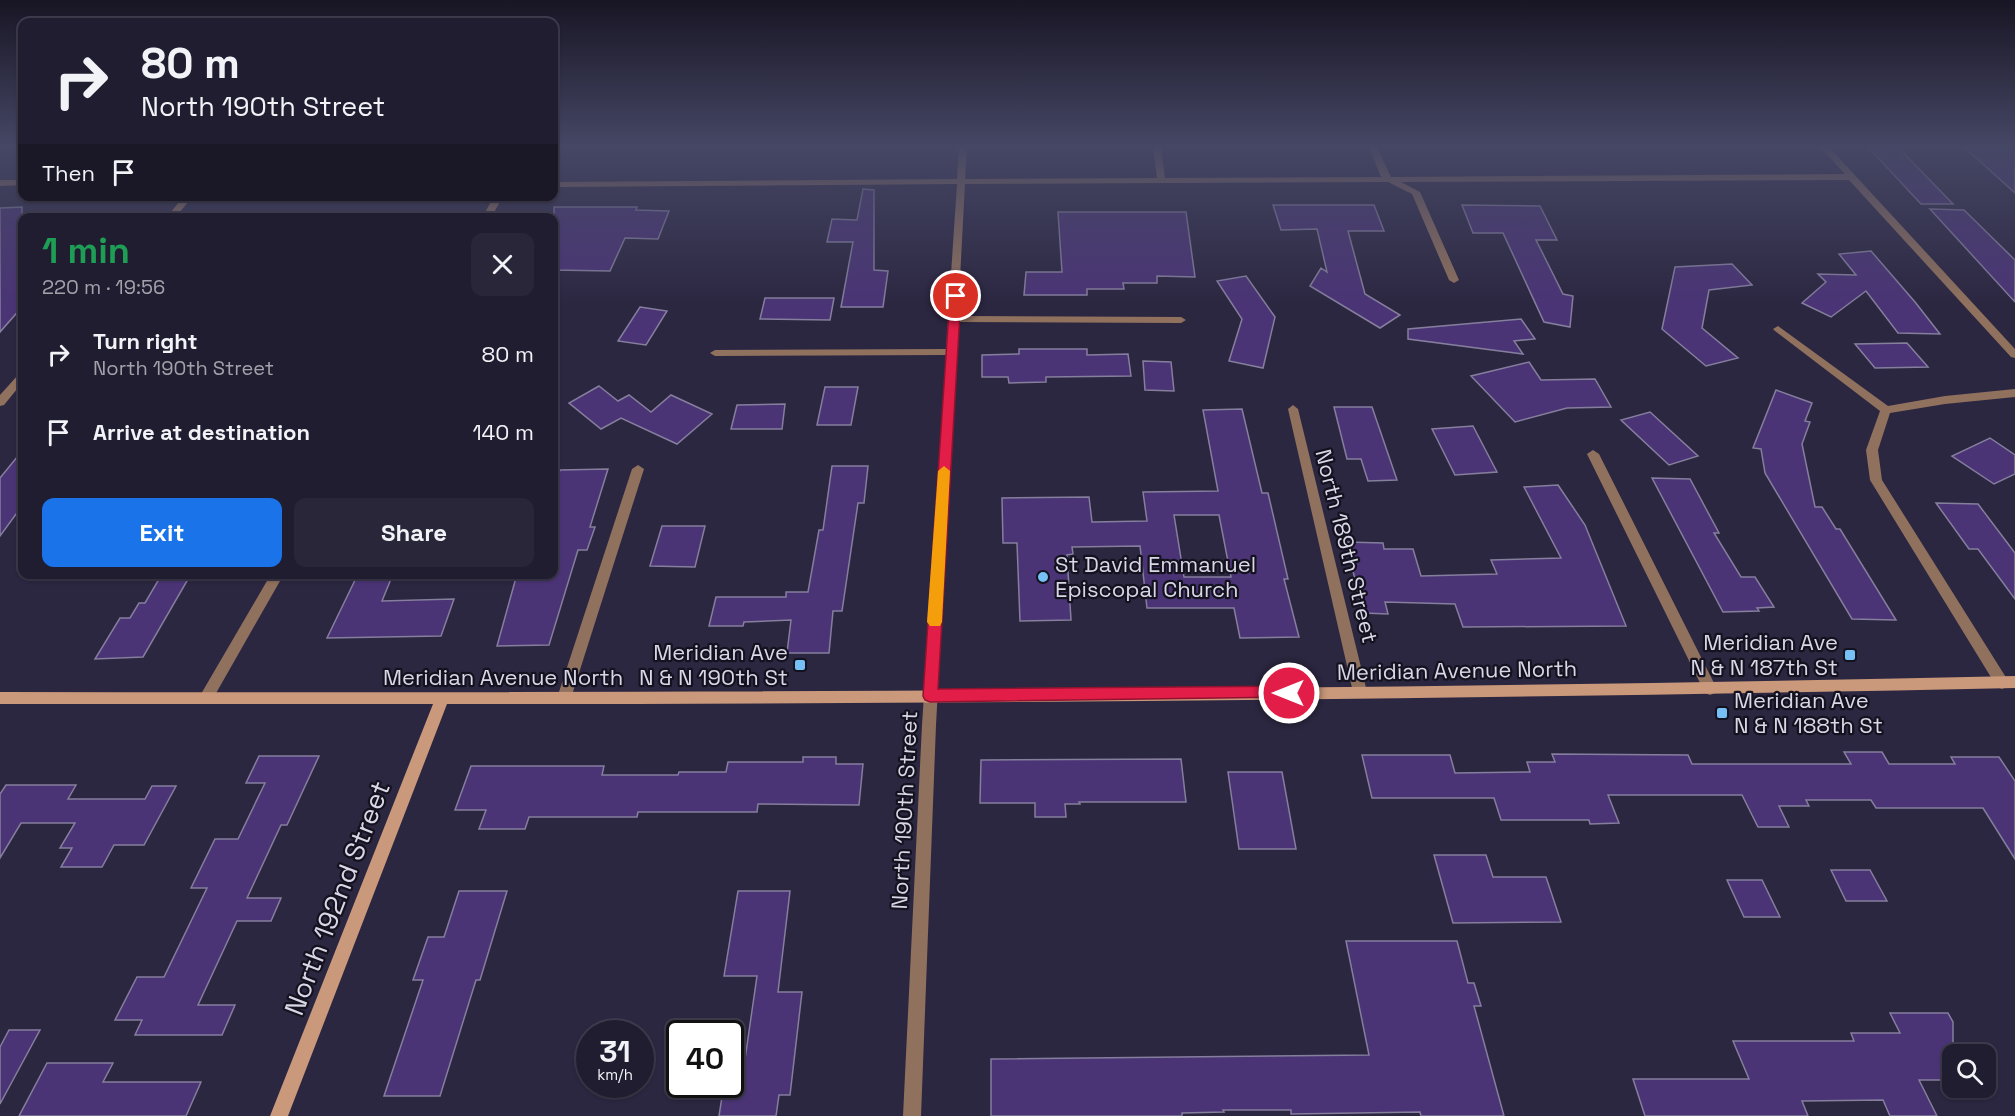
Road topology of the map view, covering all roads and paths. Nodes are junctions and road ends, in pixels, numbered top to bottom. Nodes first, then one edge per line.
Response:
1 (960, 199) edge
2 (1419, 199) edge
3 (1872, 199) edge
4 (185, 201) edge
5 (174, 213) edge
6 (1454, 280) dead end
7 (954, 320) junction
8 (1181, 320) dead end
9 (1778, 328) dead end
10 (951, 352) junction
11 (716, 353) dead end
12 (2015, 355) edge
13 (18, 382) edge
14 (2015, 393) edge
15 (0, 402) edge
16 (1293, 409) dead end
17 (1886, 410) junction
18 (1593, 454) dead end
19 (638, 469) dead end
20 (275, 579) edge
21 (2009, 682) edge
22 (1710, 689) junction
23 (1360, 692) junction
24 (930, 696) junction
25 (0, 698) edge
26 (206, 698) junction
27 (564, 698) junction
28 (442, 699) junction
29 (279, 1116) edge
30 (912, 1116) edge

1 - 7 street, North 190th Street
2 - 6 street
3 - 12 street
4 - 5 street
7 - 8 street
7 - 10 street, North 190th Street
9 - 17 street
10 - 11 street
10 - 24 street, North 190th Street
13 - 15 street
14 - 17 street
16 - 23 street, North 189th Street
17 - 21 street
18 - 22 street
19 - 27 street
20 - 26 street
21 - 22 street, Meridian Avenue North
22 - 23 street, Meridian Avenue North
23 - 24 street, Meridian Avenue North
24 - 27 street, Meridian Avenue North
24 - 30 street, North 190th Street
25 - 26 street, Meridian Avenue North
26 - 28 street, Meridian Avenue North
27 - 28 street, Meridian Avenue North
28 - 29 street, North 192nd Street

